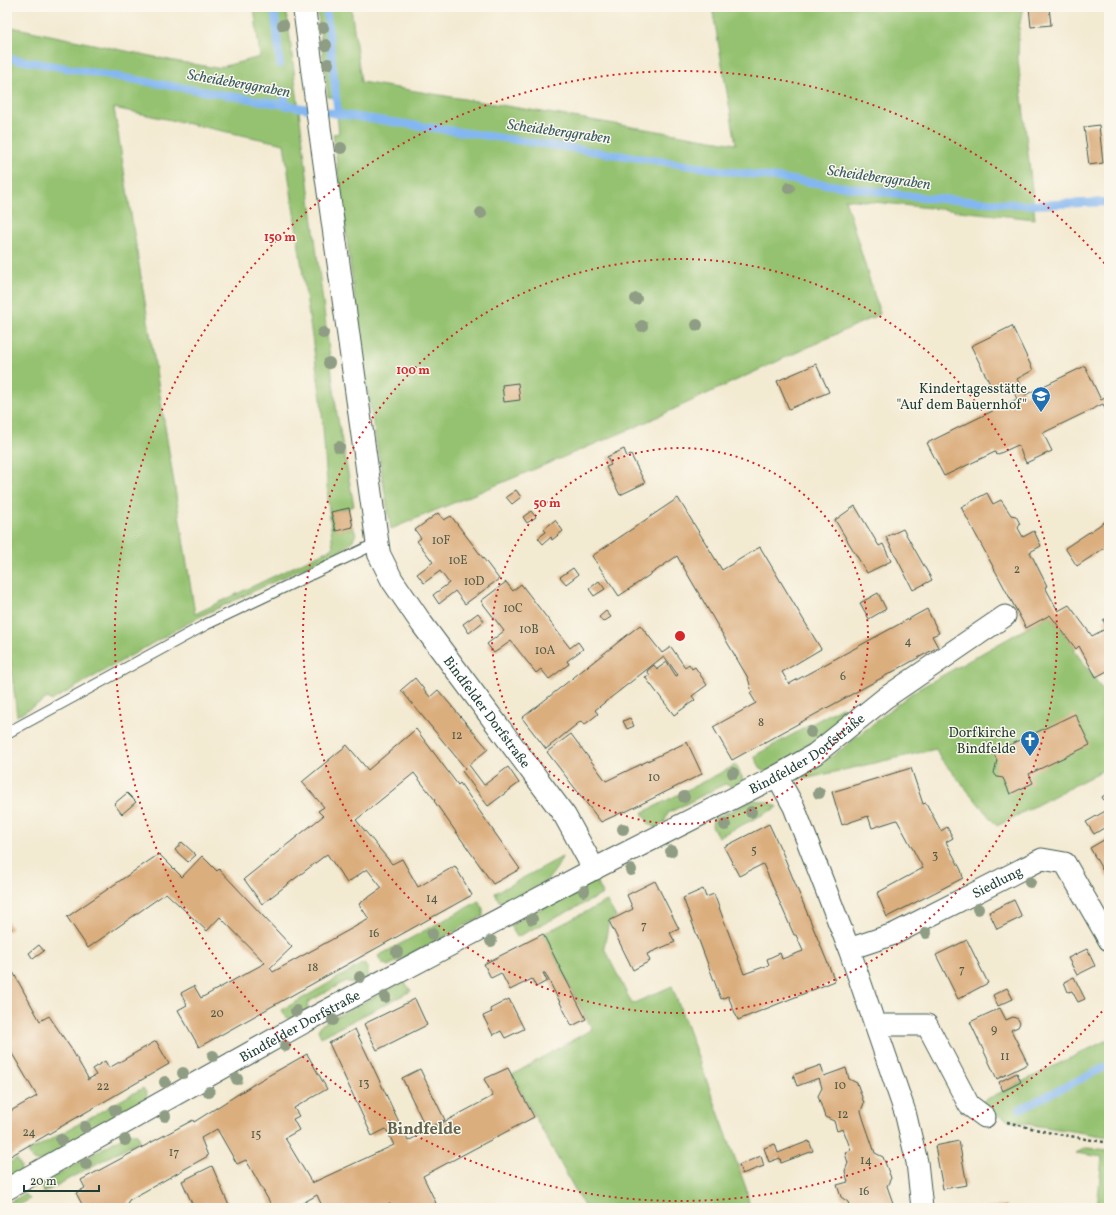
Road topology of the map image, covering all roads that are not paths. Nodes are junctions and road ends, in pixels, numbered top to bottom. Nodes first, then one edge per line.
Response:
1 (304, 7) edge
2 (378, 548) junction
3 (1005, 616) dead end
4 (7, 733) edge
5 (777, 776) junction
6 (594, 869) junction
7 (1109, 940) edge
8 (849, 949) junction
9 (876, 1025) junction
10 (985, 1117) road end
11 (7, 1188) edge
12 (922, 1208) edge

1 - 2 street, Bindfelder Dorfstraße
2 - 4 lane
2 - 6 street, Bindfelder Dorfstraße
3 - 5 street, Bindfelder Dorfstraße
5 - 6 street, Bindfelder Dorfstraße
5 - 8 street
6 - 11 street, Bindfelder Dorfstraße
7 - 8 street, Siedlung
8 - 9 street
9 - 10 street
9 - 12 street

